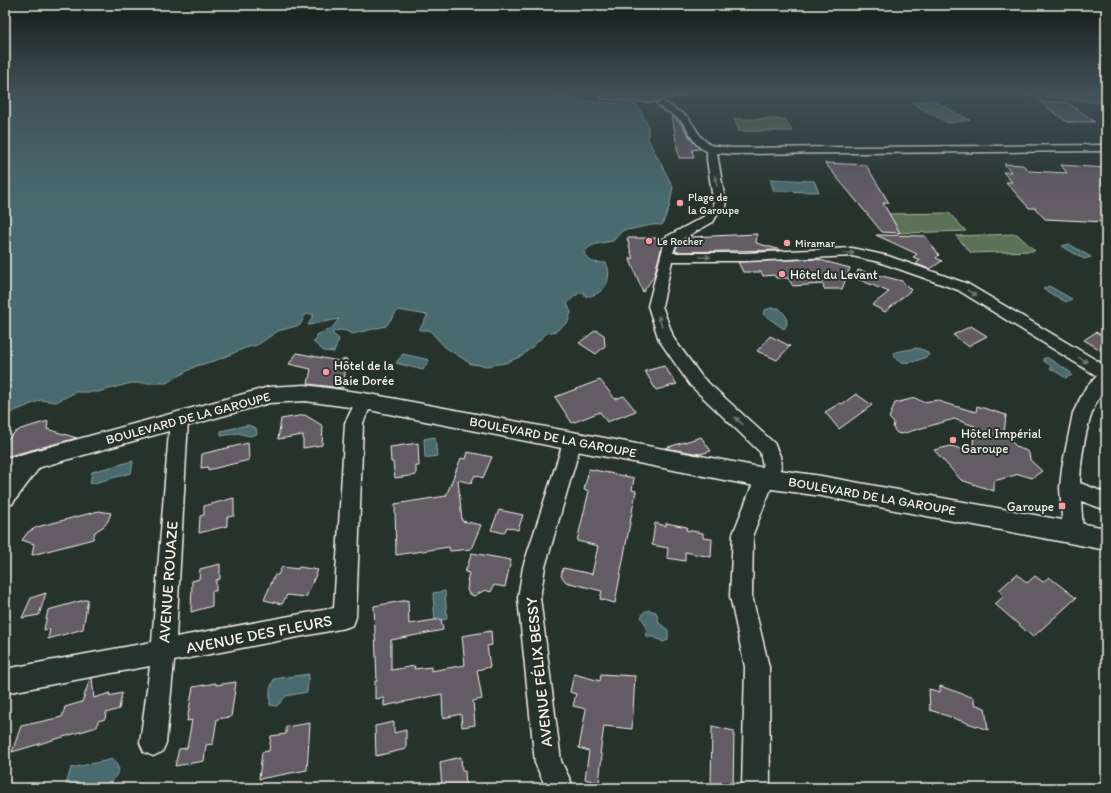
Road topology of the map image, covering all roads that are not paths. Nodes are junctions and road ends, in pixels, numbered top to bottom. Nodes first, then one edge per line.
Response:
1 (689, 126) edge
2 (1106, 144) edge
3 (1106, 148) edge
4 (718, 149) junction
5 (666, 257) junction
6 (1106, 376) edge
7 (364, 401) junction
8 (178, 420) junction
9 (573, 440) junction
10 (35, 459) junction
11 (5, 468) edge
12 (765, 478) junction
13 (1070, 488) junction
14 (5, 498) edge
15 (1106, 502) edge
16 (1073, 532) junction
17 (1106, 539) edge
18 (163, 652) junction
19 (5, 681) edge
20 (153, 743) dead end
21 (560, 788) edge
22 (756, 788) edge

1 - 4 street
2 - 4 street
3 - 4 street
5 -> 4 street
5 -> 6 street
12 -> 5 street
6 - 13 street
7 - 8 street, BOULEVARD DE LA GAROUPE
7 - 9 street, BOULEVARD DE LA GAROUPE
7 - 18 street, AVENUE DES FLEURS
8 - 10 street, BOULEVARD DE LA GAROUPE
8 - 18 street, AVENUE ROUAZE
9 - 12 street, BOULEVARD DE LA GAROUPE
9 - 21 street, AVENUE FÉLIX BESSY
10 - 11 street, BOULEVARD DE LA GAROUPE
10 - 14 street
12 - 16 street, BOULEVARD DE LA GAROUPE
12 - 22 street
13 - 15 street
13 - 16 street
16 - 17 street, BOULEVARD DE LA GAROUPE
18 - 19 street, AVENUE DES FLEURS
18 - 20 street, AVENUE ROUAZE

